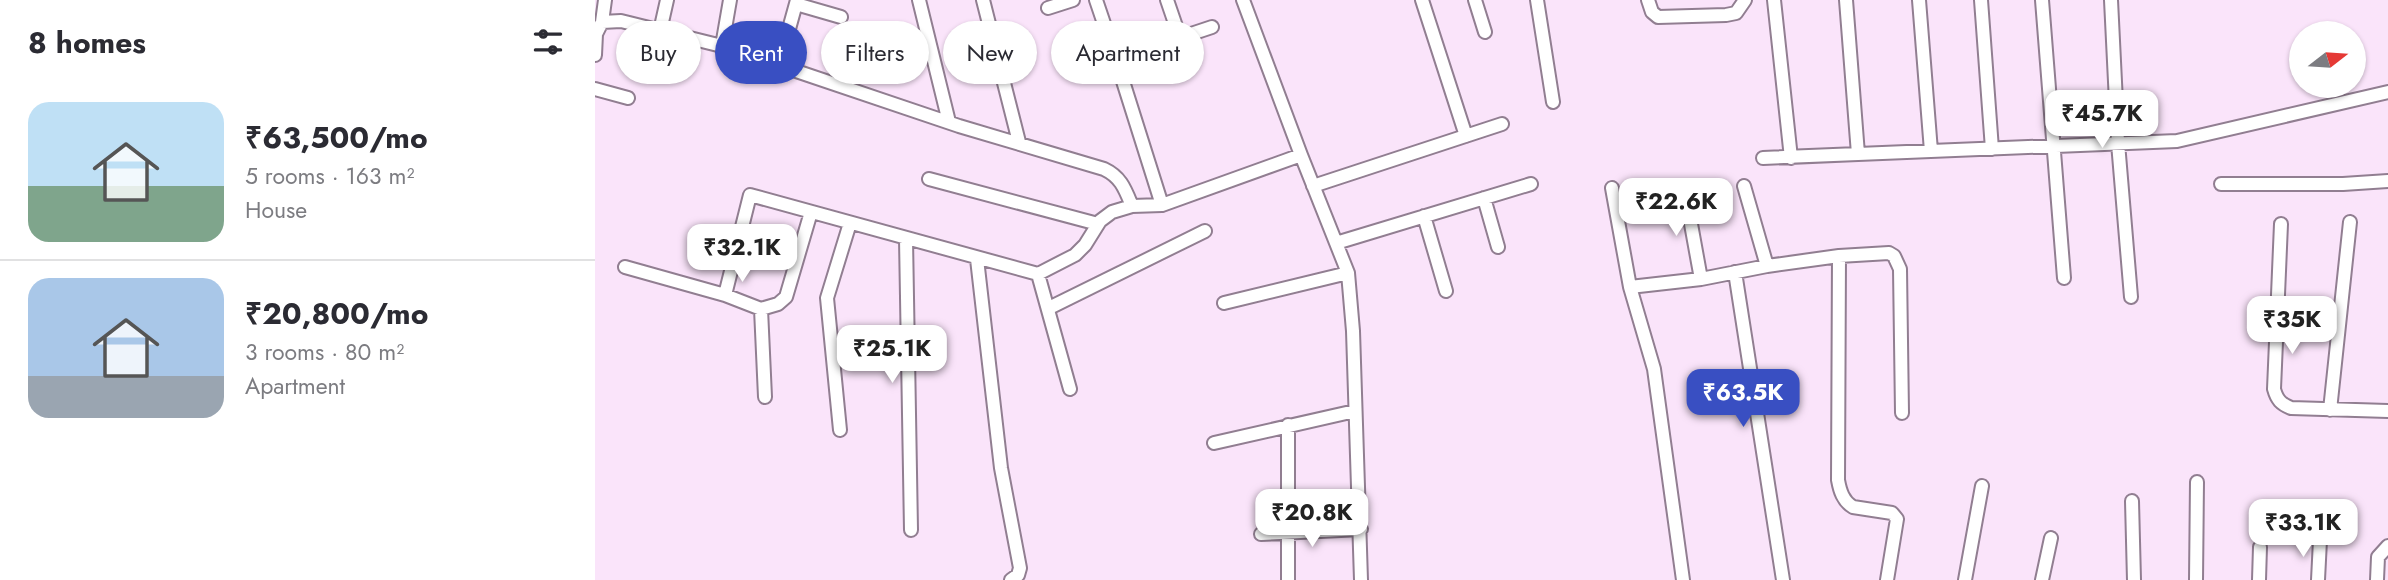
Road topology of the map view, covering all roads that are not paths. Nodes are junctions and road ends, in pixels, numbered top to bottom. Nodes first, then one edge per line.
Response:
1 (605, 0) edge
2 (667, 0) edge
3 (730, 0) edge
4 (919, 0) edge
5 (983, 0) edge
6 (1073, 0) edge
7 (1096, 0) edge
8 (1167, 0) edge
9 (1244, 0) edge
10 (1422, 0) edge
11 (1475, 0) edge
12 (1538, 0) edge
13 (1649, 0) edge
14 (1745, 0) edge
15 (1774, 0) edge
16 (1846, 0) edge
17 (1919, 0) edge
18 (1981, 0) edge
19 (2042, 0) edge
20 (2111, 0) edge
21 (797, 2) edge
22 (1048, 8) dead end
23 (841, 17) dead end
24 (616, 21) edge
25 (662, 21) edge
26 (726, 21) edge
27 (792, 21) edge
28 (1103, 21) edge
29 (1174, 21) edge
30 (602, 22) junction
31 (1212, 27) dead end
32 (1204, 30) edge
33 (1485, 32) dead end
34 (595, 55) edge
35 (807, 74) edge
36 (1124, 84) edge
37 (595, 89) edge
38 (2388, 92) edge
39 (628, 97) dead end
40 (1553, 102) dead end
41 (950, 122) junction
42 (1502, 124) dead end
43 (1466, 136) junction
44 (1019, 142) junction
45 (2118, 143) junction
46 (2053, 146) junction
47 (1992, 149) junction
48 (1931, 151) junction
49 (1301, 155) junction
50 (1858, 155) junction
51 (1763, 158) dead end
52 (1791, 158) junction
53 (929, 179) dead end
54 (2388, 181) edge
55 (1531, 184) dead end
56 (2221, 184) dead end
57 (1313, 186) junction
58 (1744, 186) dead end
59 (1612, 188) dead end
60 (1685, 191) dead end
61 (1484, 198) junction
62 (1162, 205) junction
63 (1132, 206) junction
64 (811, 212) junction
65 (1424, 216) junction
66 (2350, 222) dead end
67 (850, 223) junction
68 (1098, 224) junction
69 (2280, 224) dead end
70 (1205, 232) dead end
71 (906, 239) junction
72 (1336, 243) junction
73 (1498, 247) dead end
74 (1839, 256) junction
75 (977, 259) junction
76 (1767, 266) junction
77 (625, 267) dead end
78 (1735, 272) junction
79 (1348, 273) junction
80 (1038, 274) junction
81 (2064, 278) dead end
82 (1701, 279) junction
83 (1630, 286) junction
84 (1446, 291) dead end
85 (725, 295) junction
86 (2131, 297) dead end
87 (1224, 303) dead end
88 (1049, 308) junction
89 (761, 309) junction
90 (1070, 389) dead end
91 (765, 397) dead end
92 (2330, 410) junction
93 (1355, 411) junction
94 (2388, 411) edge
95 (1902, 413) dead end
96 (1288, 425) junction
97 (840, 430) dead end
98 (1214, 443) dead end
99 (2197, 482) dead end
100 (1982, 486) dead end
101 (2132, 501) dead end
102 (1361, 529) junction
103 (911, 530) dead end
104 (1261, 534) dead end
105 (1288, 534) junction
106 (2051, 538) dead end
107 (2320, 540) dead end
108 (2388, 546) edge
109 (2260, 547) dead end
110 (1011, 580) edge
111 (1288, 580) edge
112 (1361, 580) edge
113 (1683, 580) edge
114 (1783, 580) edge
115 (1887, 580) edge
116 (1965, 580) edge
117 (2042, 580) edge
118 (2134, 580) edge
119 (2196, 580) edge
120 (2259, 580) edge
121 (2318, 580) edge
122 (2378, 580) edge

1 - 30 street
2 - 25 street
3 - 26 street
4 - 41 street
5 - 44 street
6 - 22 street
7 - 28 street
8 - 29 street
9 - 49 street
10 - 43 street
11 - 33 street
12 - 40 street
13 - 14 street
15 - 52 street
16 - 50 street
17 - 48 street
18 - 47 street
19 - 46 street
20 - 45 street
21 - 23 street
21 - 27 street
24 - 30 street
30 - 34 street
31 - 32 street
35 - 41 street
36 - 62 street
37 - 39 street
38 - 45 street
41 - 44 street
42 - 43 street
43 - 57 street
44 - 63 street
45 - 46 street
45 - 86 street
46 - 47 street
46 - 81 street
47 - 48 street
48 - 50 street
49 - 57 street
49 - 62 street
50 - 52 street
51 - 52 street
53 - 68 street
54 - 56 street
55 - 61 street
57 - 72 street
58 - 76 street
59 - 83 street
60 - 82 street
61 - 65 street
61 - 73 street
62 - 63 street
63 - 68 street
64 - 67 street
64 - 85 street
64 - 89 street
65 - 72 street
65 - 84 street
66 - 92 street
67 - 71 street
67 - 97 street
68 - 80 street
69 - 92 street
70 - 88 street
71 - 75 street
71 - 103 street
72 - 79 street
74 - 76 street
74 - 95 street
74 - 115 street
75 - 80 street
75 - 110 street
76 - 78 street
77 - 85 street
78 - 82 street
78 - 114 street
79 - 87 street
79 - 93 street
80 - 88 street
82 - 83 street
83 - 113 street
85 - 89 street
88 - 90 street
89 - 91 street
92 - 94 street
93 - 96 street
93 - 102 street
96 - 98 street
96 - 105 street
99 - 119 street
100 - 116 street
101 - 118 street
102 - 105 street
102 - 112 street
104 - 105 street
105 - 111 street
106 - 117 street
107 - 121 street
108 - 122 street
109 - 120 street

